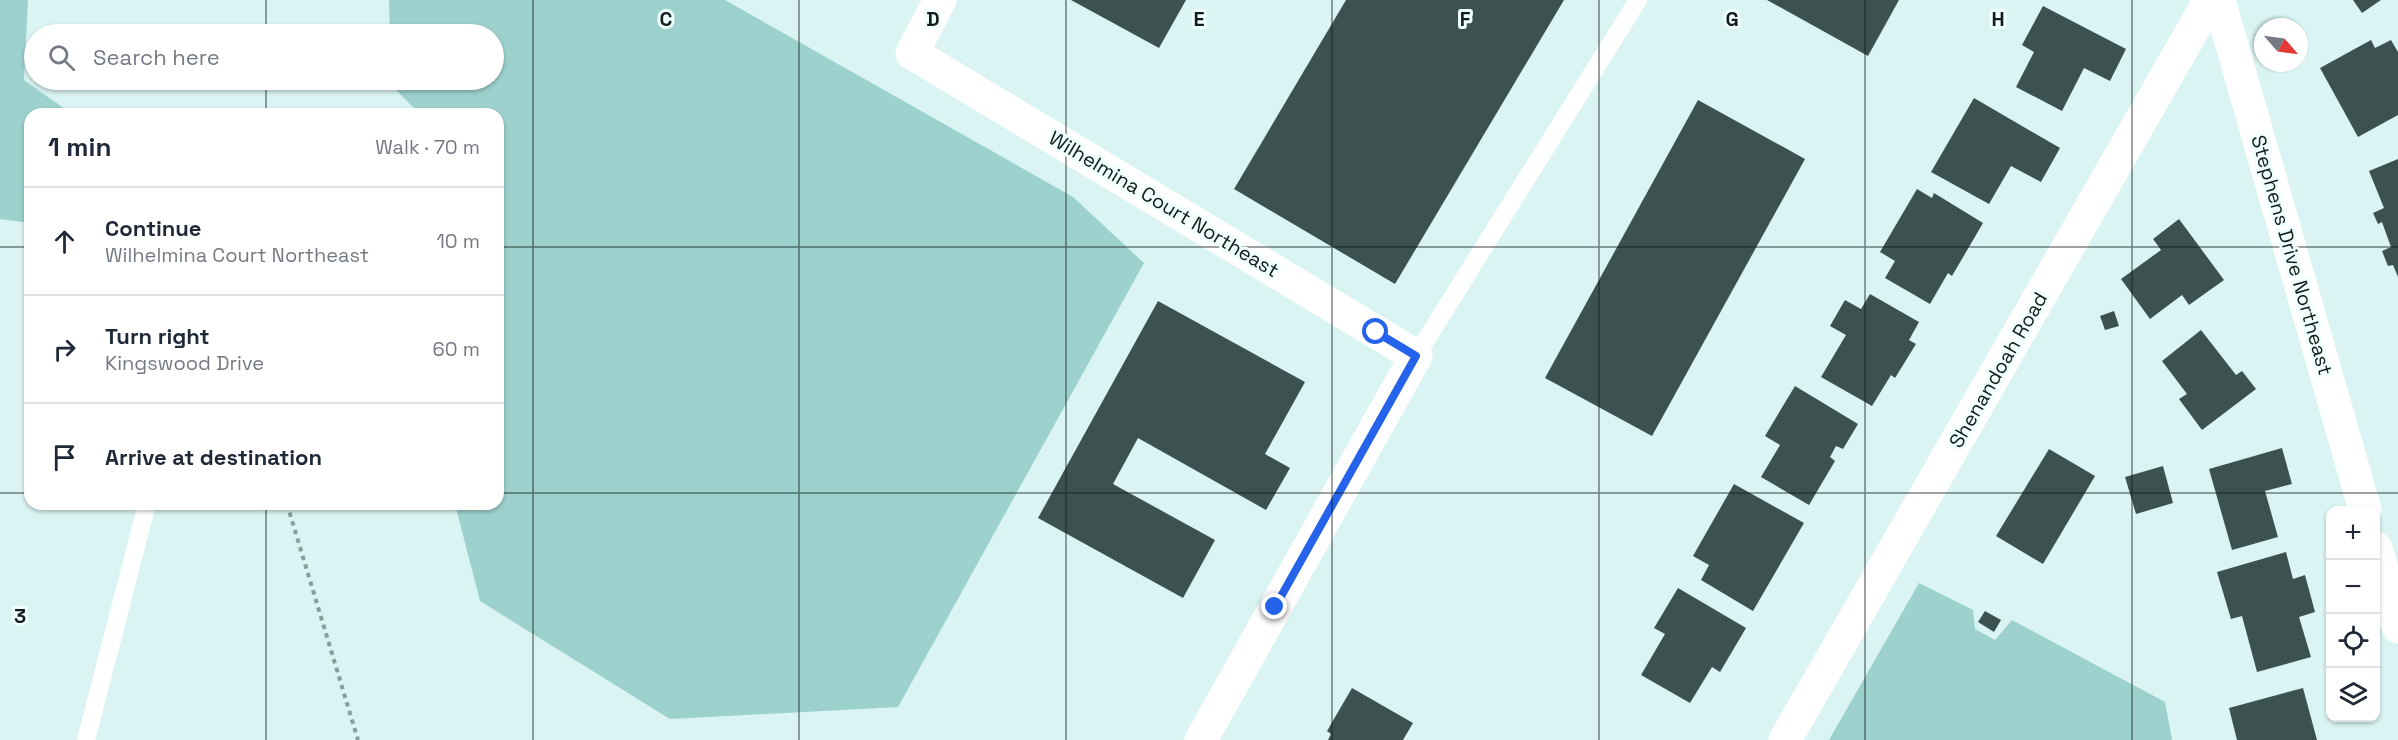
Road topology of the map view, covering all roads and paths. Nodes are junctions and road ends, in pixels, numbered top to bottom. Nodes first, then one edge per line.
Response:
1 (940, 0) edge
2 (1638, 0) edge
3 (2210, 0) edge
4 (2219, 0) edge
5 (1416, 356) junction
6 (2364, 506) edge
7 (145, 510) edge
8 (288, 510) edge
9 (2379, 560) edge
10 (2398, 627) edge
11 (86, 740) edge
12 (358, 740) edge
13 (1201, 740) edge
14 (1785, 740) edge

1 - 5 street, Wilhelmina Court Northeast
2 - 5 lane
3 - 14 street, Shenandoah Road
4 - 6 street, Stephens Drive Northeast
5 - 13 street
7 - 11 lane
8 - 12 path
9 - 10 street

